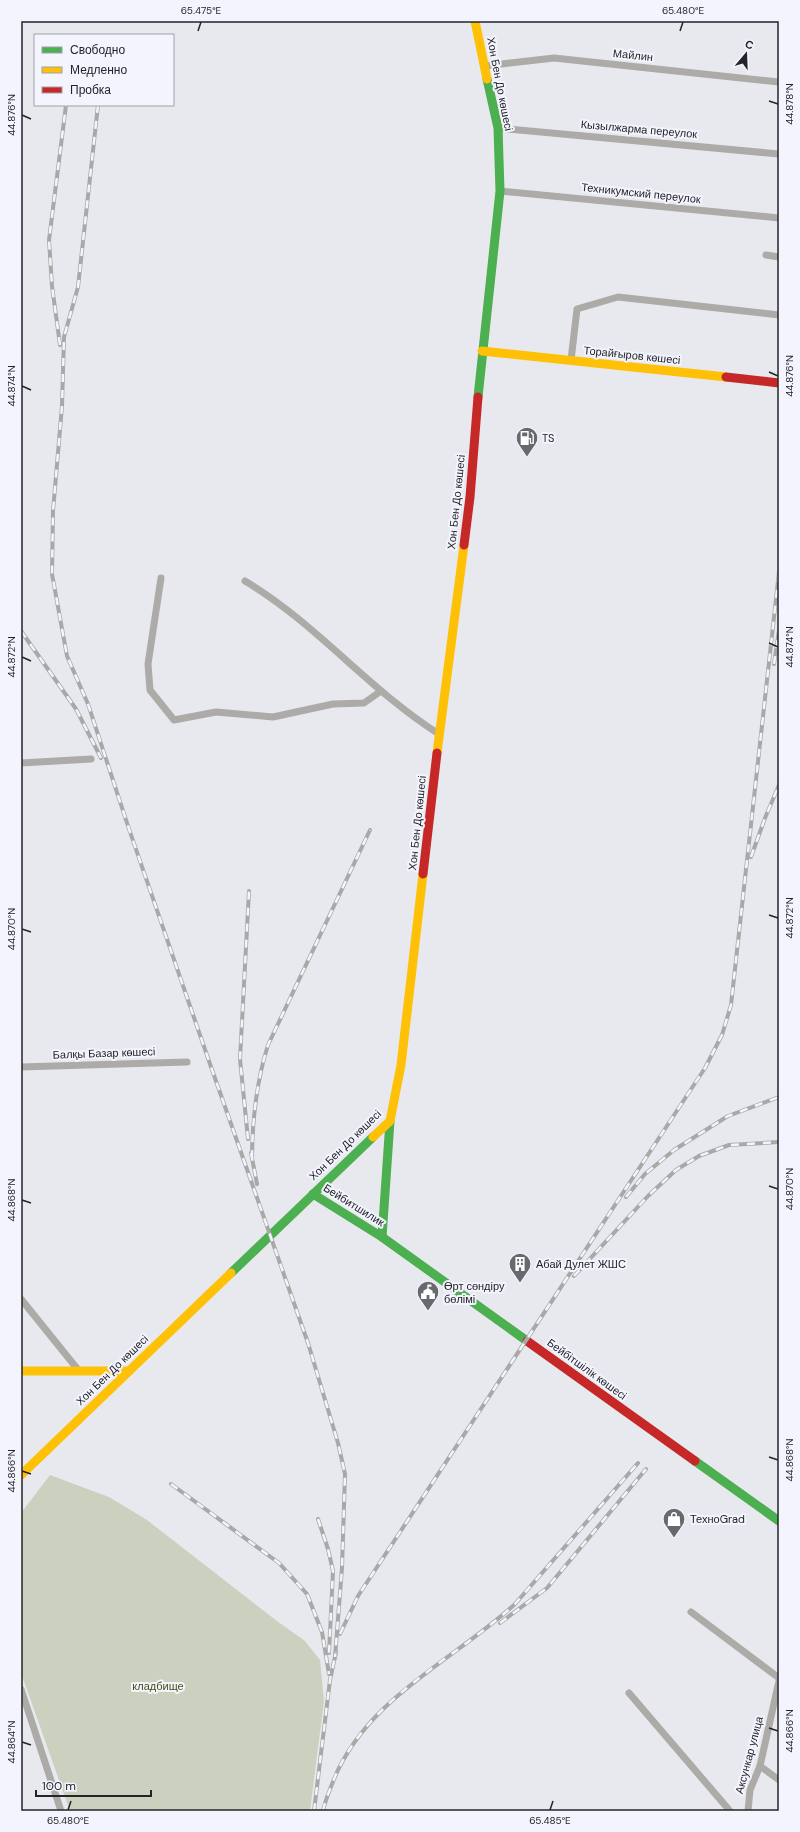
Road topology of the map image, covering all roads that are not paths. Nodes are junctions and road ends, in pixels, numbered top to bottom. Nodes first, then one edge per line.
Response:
1 (475, 21) edge
2 (485, 66) junction
3 (779, 82) edge
4 (498, 128) junction
5 (779, 154) edge
6 (500, 191) junction
7 (779, 218) edge
8 (766, 255) dead end
9 (779, 257) edge
10 (779, 315) edge
11 (482, 351) junction
12 (571, 360) junction
13 (779, 382) edge
14 (161, 578) dead end
15 (245, 581) dead end
16 (381, 691) junction
17 (439, 734) junction
18 (92, 759) dead end
19 (21, 763) edge
20 (187, 1062) dead end
21 (21, 1067) edge
22 (390, 1121) junction
23 (313, 1194) junction
24 (382, 1237) junction
25 (21, 1299) edge
26 (21, 1371) edge
27 (79, 1371) junction
28 (129, 1371) junction
29 (21, 1475) edge
30 (779, 1521) edge
31 (691, 1612) dead end
32 (779, 1678) edge
33 (779, 1681) edge
34 (21, 1689) edge
35 (629, 1693) dead end
36 (760, 1766) junction
37 (779, 1780) edge
38 (61, 1811) edge
39 (730, 1811) edge
40 (748, 1811) edge

1 - 2 street, Хон Бен До көшесі
2 - 3 street, Майлин
2 - 4 street, Хон Бен До көшесі
4 - 5 street, Кызылжарма переулок
4 - 6 street, Хон Бен До көшесі
6 - 7 street, Техникумский переулок
6 - 11 street, Хон Бен До көшесі
8 - 9 street
10 - 12 street
11 - 12 street, Торайғыров көшесі
11 - 17 street, Хон Бен До көшесі
12 - 13 street, Торайғыров көшесі
14 - 16 street
15 - 16 street
16 - 17 street
17 - 22 street, Хон Бен До көшесі
18 - 19 street
20 - 21 street, Балқы Базар көшесі
22 - 23 street, Хон Бен До көшесі
22 - 24 street
23 - 24 street, Бейбитшилик
23 - 28 street, Хон Бен До көшесі
24 - 30 street, Бейбітшілік көшесі
25 - 27 street
26 - 27 street
27 - 28 street
28 - 29 street, Хон Бен До көшесі
31 - 32 street
33 - 36 street, Аксункар улица
34 - 38 street
35 - 39 street
36 - 37 street
36 - 40 street, Аксункар улица

